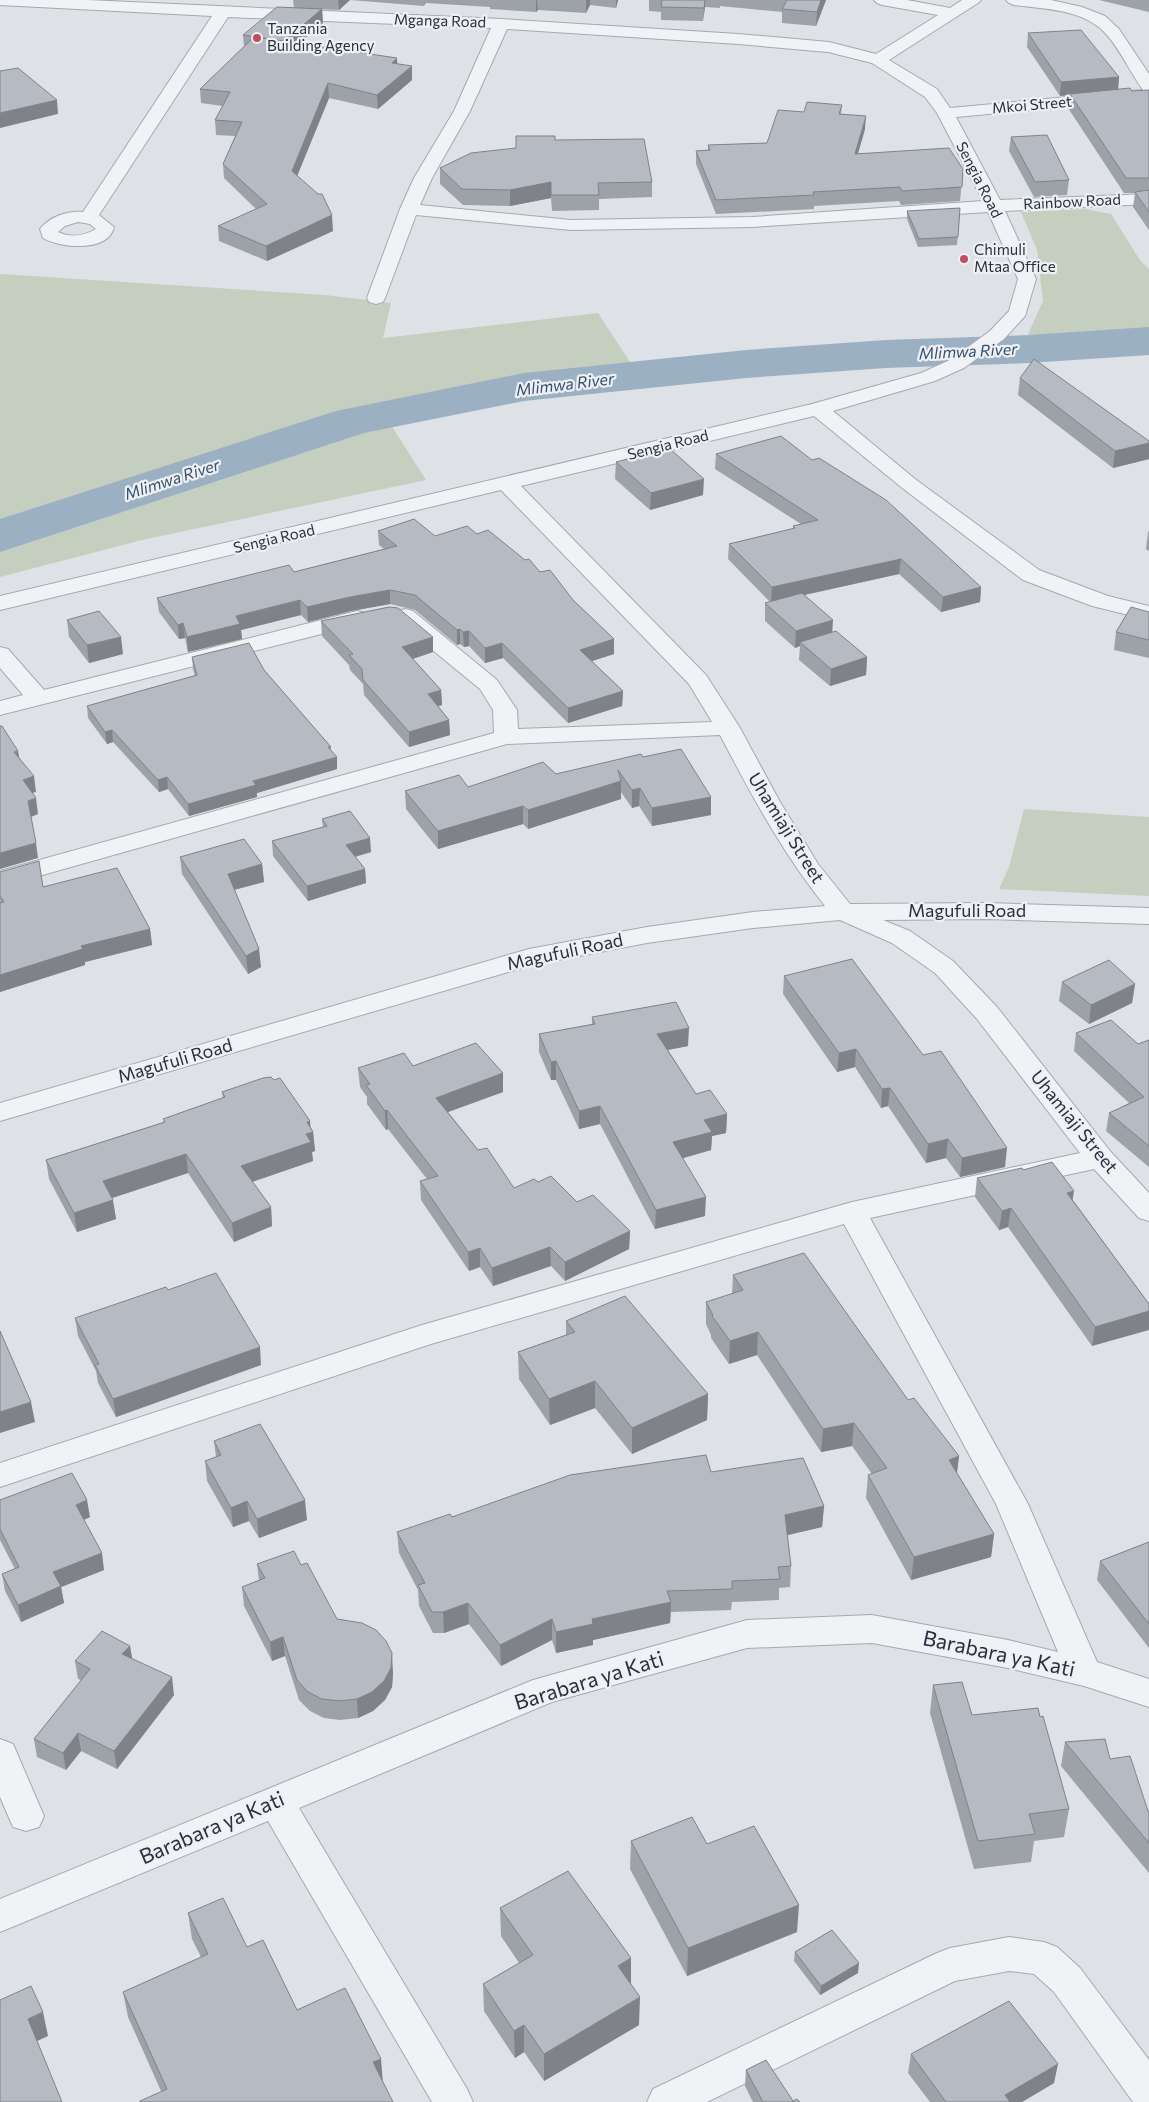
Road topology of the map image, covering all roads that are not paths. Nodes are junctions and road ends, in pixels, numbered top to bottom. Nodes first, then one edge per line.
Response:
1 (0, 0) edge
2 (882, 0) edge
3 (973, 0) edge
4 (1014, 0) edge
5 (472, 7) dead end
6 (223, 12) junction
7 (953, 13) junction
8 (464, 22) junction
9 (501, 24) junction
10 (878, 60) junction
11 (1149, 87) edge
12 (1149, 94) edge
13 (945, 113) junction
14 (1149, 199) edge
15 (994, 206) junction
16 (409, 209) junction
17 (88, 218) dead end
18 (376, 298) dead end
19 (818, 409) junction
20 (507, 484) junction
21 (0, 603) edge
22 (1149, 613) edge
23 (0, 654) edge
24 (39, 699) junction
25 (0, 708) edge
26 (728, 728) junction
27 (506, 737) junction
28 (0, 879) edge
29 (843, 912) junction
30 (1149, 916) edge
31 (0, 1112) edge
32 (1100, 1158) junction
33 (1149, 1211) edge
34 (852, 1212) junction
35 (0, 1475) edge
36 (1084, 1672) junction
37 (1149, 1692) edge
38 (0, 1754) edge
39 (276, 1802) junction
40 (26, 1816) dead end
41 (0, 1916) edge
42 (1149, 2092) edge
43 (453, 2102) edge
44 (667, 2102) edge

1 - 6 street, Mganga Road
2 - 7 street
3 - 7 street
4 - 11 street
5 - 8 street
6 - 8 street, Mganga Road
6 - 17 street
7 - 10 street
8 - 9 street, Mganga Road
9 - 10 street, Mganga Road
9 - 16 street
10 - 13 street, Sengia Road
12 - 13 street, Mkoi Street
13 - 15 street, Sengia Road
14 - 15 street, Rainbow Road
15 - 16 street, Rainbow Road
15 - 19 street, Sengia Road
16 - 18 street
19 - 20 street, Sengia Road
19 - 22 street
20 - 21 street, Sengia Road
20 - 26 street, Uhamiaji Street
23 - 24 street
24 - 25 street
24 - 27 street
26 - 27 street
26 - 29 street, Uhamiaji Street
27 - 28 street
29 - 30 street, Magufuli Road
29 - 31 street, Magufuli Road
29 - 32 street, Uhamiaji Street
32 - 33 street, Uhamiaji Street
32 - 34 street
34 - 35 street
34 - 36 street
36 - 37 street, Barabara ya Kati
36 - 39 street, Barabara ya Kati
38 - 40 street
39 - 41 street, Barabara ya Kati
39 - 43 street
42 - 44 street

